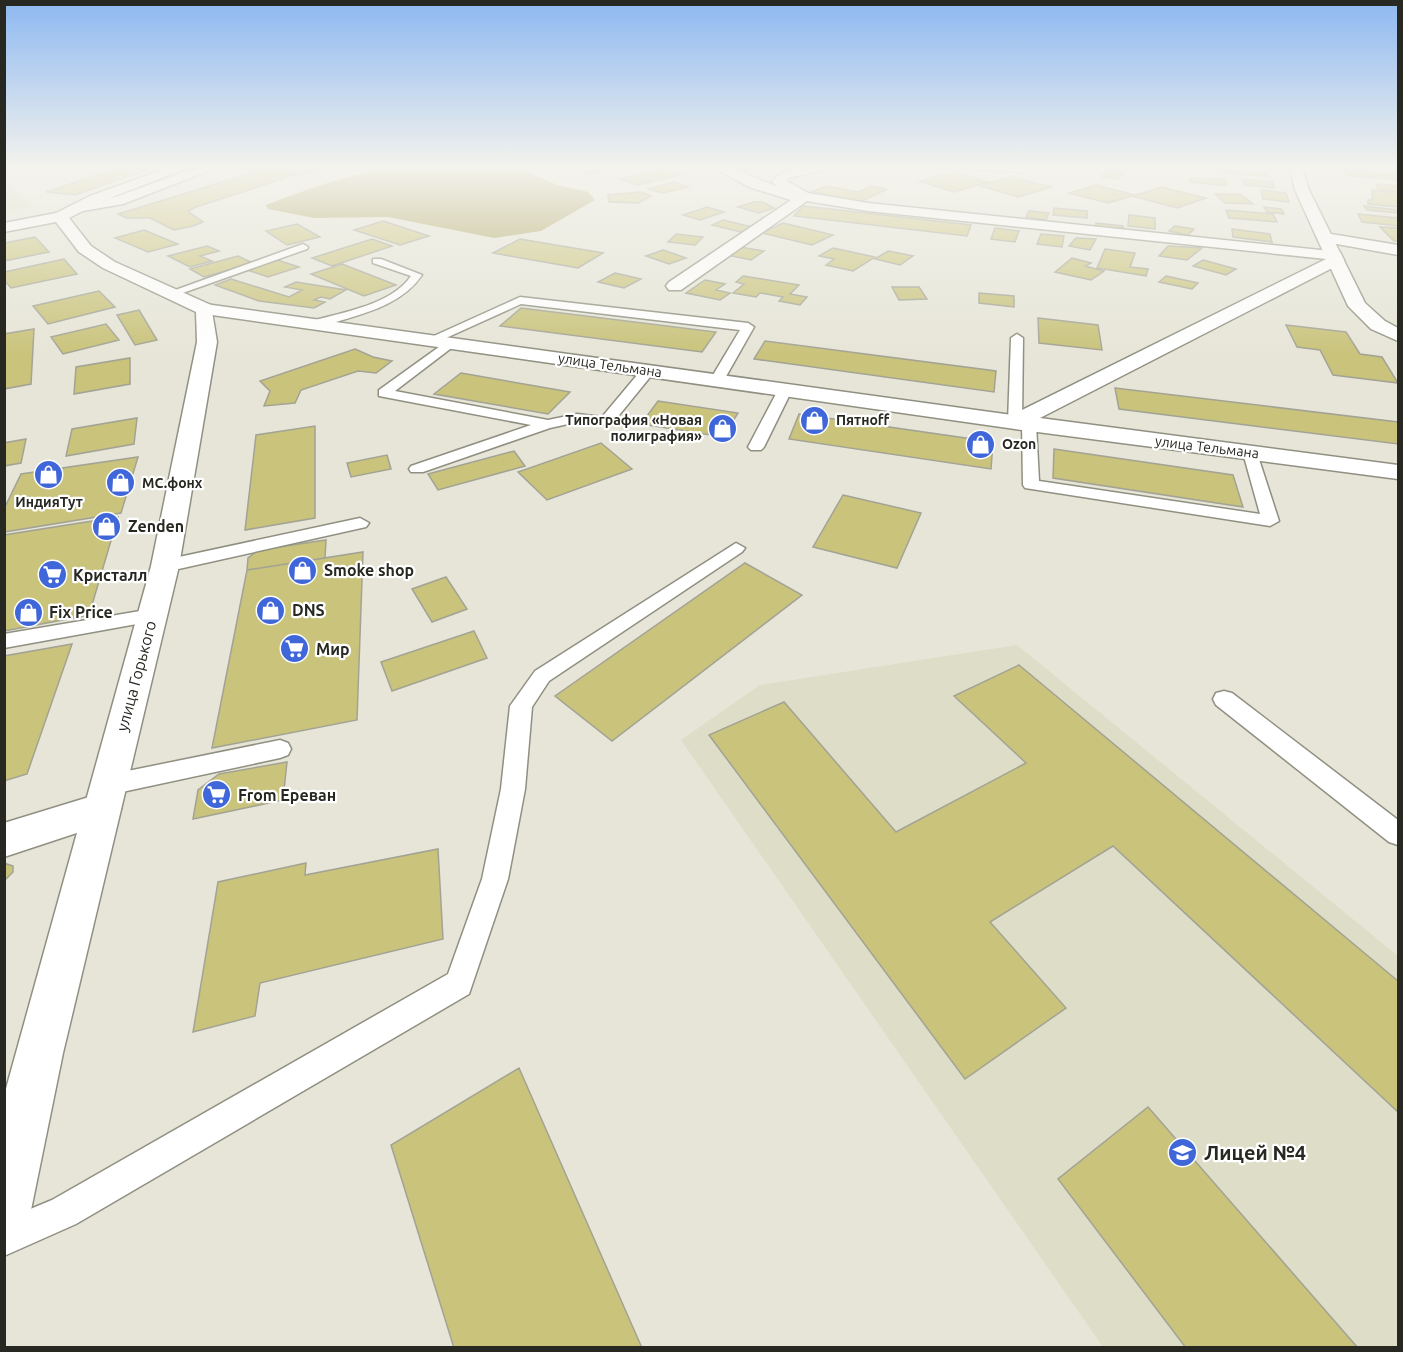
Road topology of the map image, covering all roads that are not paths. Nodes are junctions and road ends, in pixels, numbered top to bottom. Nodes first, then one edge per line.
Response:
1 (76, 229) edge
2 (757, 229) edge
3 (1070, 229) edge
4 (1321, 229) edge
5 (1325, 238) junction
6 (303, 247) dead end
7 (1398, 250) edge
8 (1335, 258) junction
9 (377, 261) dead end
10 (675, 286) dead end
11 (173, 292) junction
12 (205, 309) junction
13 (316, 324) junction
14 (1398, 334) edge
15 (1017, 338) dead end
16 (440, 342) junction
17 (648, 371) junction
18 (717, 380) junction
19 (785, 390) junction
20 (1022, 423) junction
21 (549, 424) junction
22 (756, 447) dead end
23 (1251, 453) junction
24 (417, 468) dead end
25 (1398, 472) edge
26 (360, 523) dead end
27 (736, 548) dead end
28 (165, 566) junction
29 (152, 615) junction
30 (4, 641) edge
31 (1224, 699) dead end
32 (280, 749) dead end
33 (105, 797) junction
34 (1398, 834) edge
35 (4, 840) edge
36 (4, 1210) edge
37 (4, 1238) edge

1 - 11 street
2 - 10 street
3 - 8 street
4 - 5 street
5 - 7 street
5 - 8 street
6 - 11 lane
8 - 14 street
8 - 20 street
9 - 13 lane
11 - 12 street
12 - 13 street, улица Тельмана
12 - 28 street, улица Горького
13 - 16 street, улица Тельмана
15 - 20 lane
16 - 17 street, улица Тельмана
16 - 18 lane
16 - 21 lane
17 - 18 street, улица Тельмана
17 - 21 lane
18 - 19 street, улица Тельмана
19 - 20 street, улица Тельмана
19 - 22 lane
20 - 23 street, улица Тельмана
20 - 23 lane
21 - 24 lane
23 - 25 street, улица Тельмана
26 - 28 lane
27 - 37 lane
28 - 29 street, улица Горького
29 - 30 lane
29 - 33 street, улица Горького
31 - 34 lane
32 - 33 lane
33 - 35 street
33 - 36 street, улица Горького

